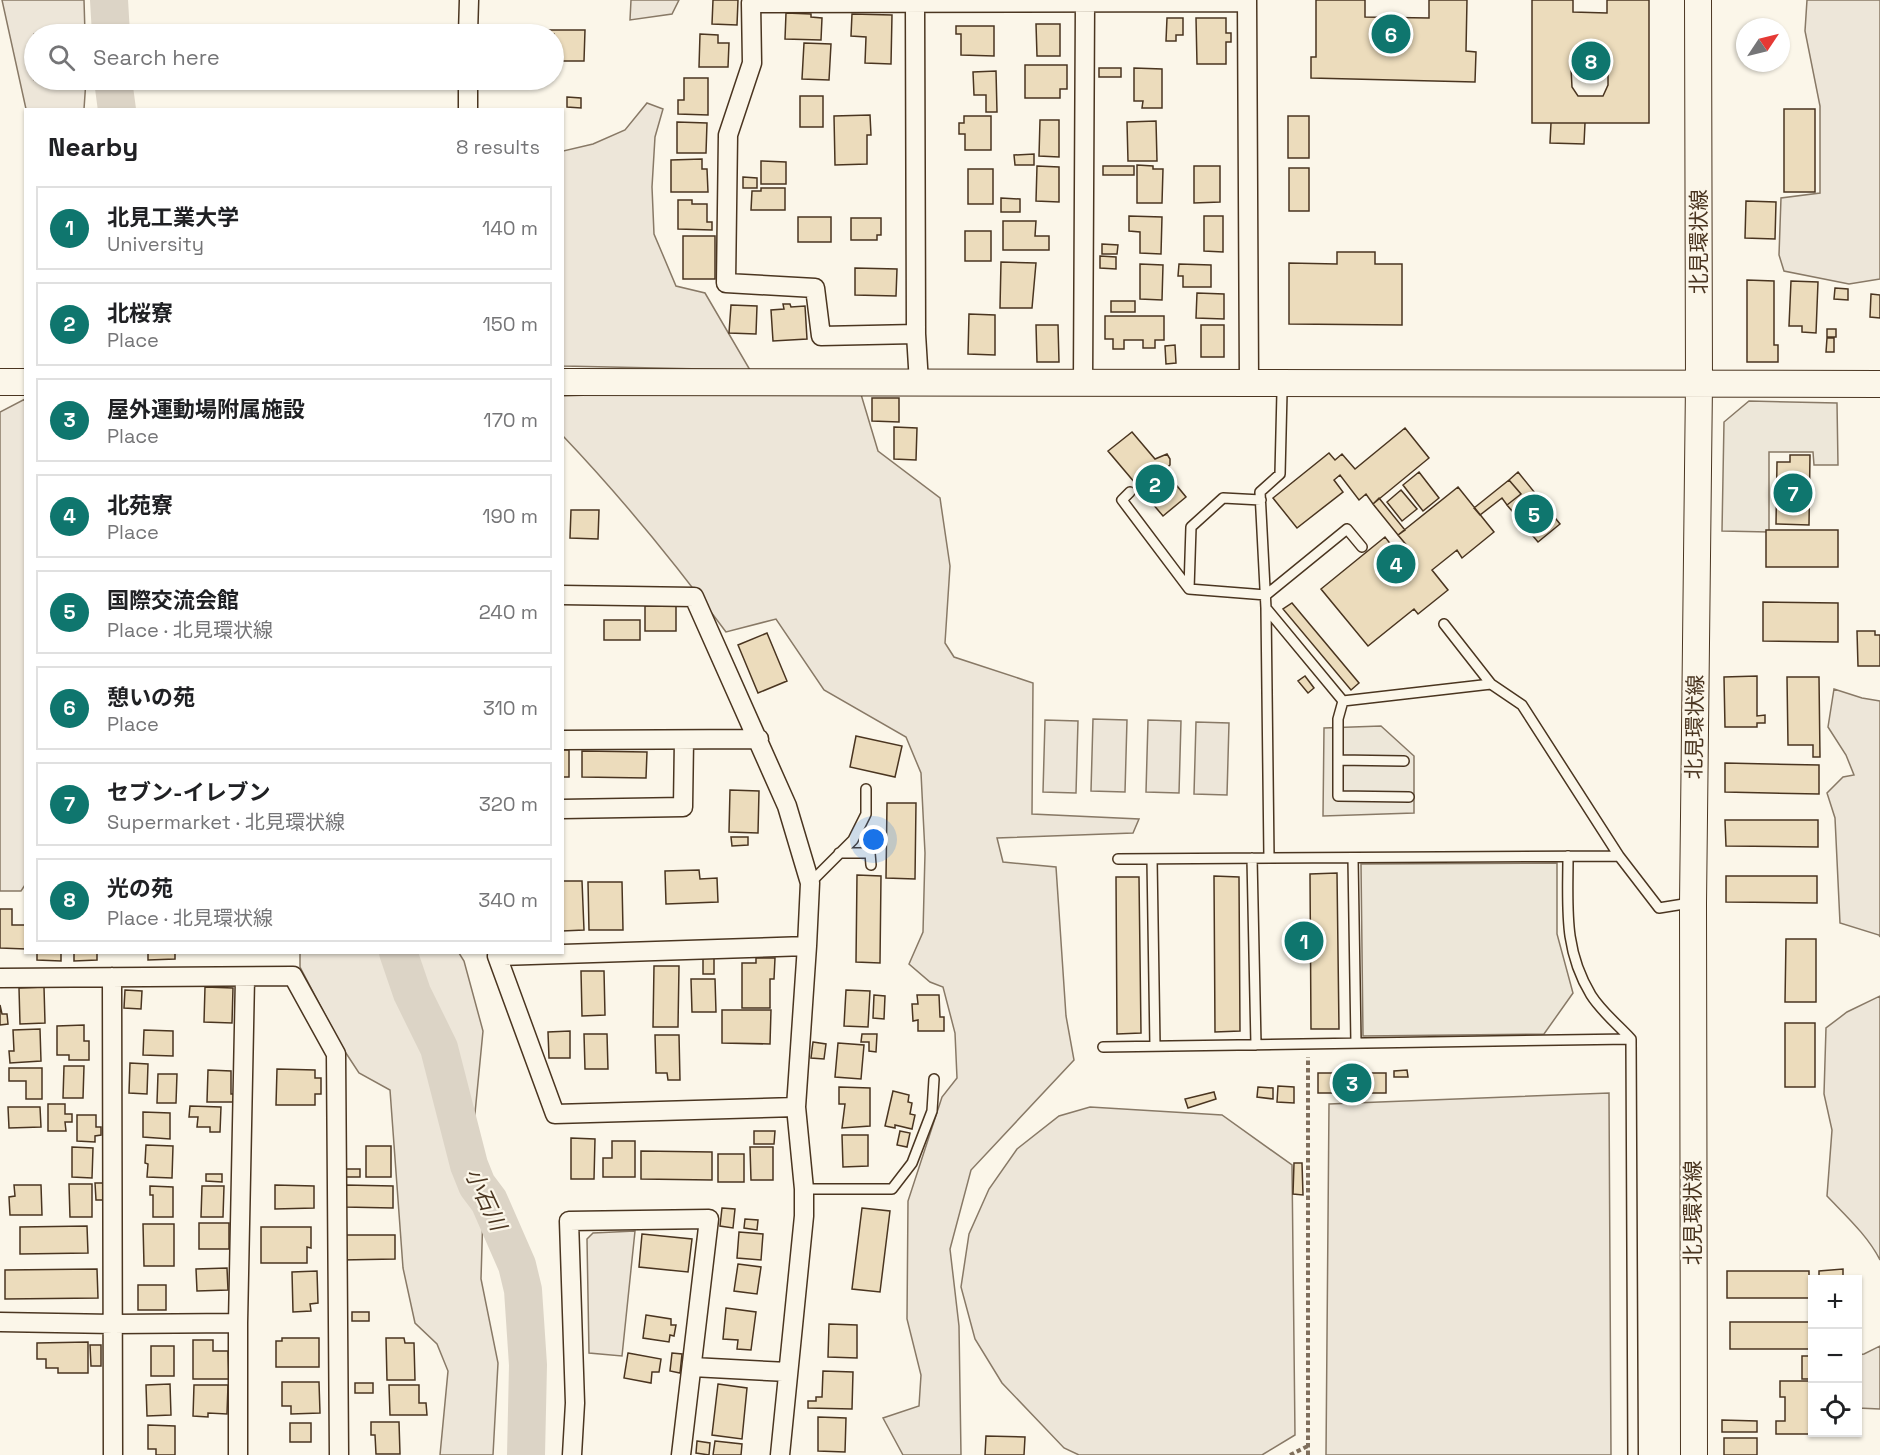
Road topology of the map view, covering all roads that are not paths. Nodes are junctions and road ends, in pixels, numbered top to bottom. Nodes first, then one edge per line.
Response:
1 (469, 0) edge
2 (1698, 0) edge
3 (1247, 1) edge
4 (915, 3) junction
5 (1085, 3) junction
6 (468, 24) edge
7 (468, 90) edge
8 (468, 108) edge
9 (916, 334) junction
10 (0, 382) edge
11 (24, 382) edge
12 (564, 382) edge
13 (919, 383) junction
14 (1083, 383) junction
15 (1249, 383) junction
16 (1699, 384) junction
17 (1880, 384) edge
18 (1282, 392) dead end
19 (1130, 492) dead end
20 (1261, 500) junction
21 (1362, 547) dead end
22 (1190, 589) junction
23 (564, 595) edge
24 (1266, 595) junction
25 (1266, 608) junction
26 (1444, 624) dead end
27 (1491, 684) junction
28 (1343, 701) junction
29 (759, 739) junction
30 (564, 740) edge
31 (684, 740) junction
32 (1338, 760) junction
33 (1404, 761) dead end
34 (866, 789) dead end
35 (1409, 797) dead end
36 (564, 809) edge
37 (839, 853) junction
38 (1568, 856) junction
39 (1618, 856) junction
40 (1251, 858) junction
41 (1269, 858) junction
42 (1353, 858) junction
43 (1118, 859) dead end
44 (1152, 859) junction
45 (871, 865) dead end
46 (810, 884) junction
47 (1693, 903) junction
48 (807, 946) junction
49 (559, 954) edge
50 (564, 954) edge
51 (112, 977) junction
52 (0, 978) edge
53 (245, 978) junction
54 (1631, 1039) junction
55 (1356, 1043) junction
56 (1256, 1045) junction
57 (1103, 1047) dead end
58 (1155, 1047) junction
59 (934, 1079) dead end
60 (796, 1107) junction
61 (804, 1189) junction
62 (0, 1322) edge
63 (238, 1323) junction
64 (113, 1324) junction
65 (692, 1367) junction
66 (772, 1370) junction
67 (113, 1455) edge
68 (238, 1455) edge
69 (339, 1455) edge
70 (572, 1455) edge
71 (681, 1455) edge
72 (780, 1455) edge
73 (1633, 1455) edge
74 (1694, 1455) edge

1 - 6 street
2 - 16 main road, 北見環状線
3 - 5 street
3 - 15 street
4 - 5 street
4 - 9 street
4 - 9 street
5 - 14 street
7 - 8 street
9 - 13 street
10 - 11 main road
12 - 13 main road
13 - 14 main road
14 - 15 main road
15 - 16 main road
16 - 17 main road
16 - 47 main road, 北見環状線
18 - 20 lane
19 - 22 lane
20 - 22 lane
20 - 24 lane
21 - 24 lane
22 - 24 lane
23 - 29 street
24 - 25 lane
25 - 28 lane
25 - 41 lane
26 - 27 lane
27 - 28 lane
27 - 39 lane
28 - 32 lane
29 - 31 street
29 - 46 street
30 - 31 street
31 - 36 street
32 - 33 lane
32 - 35 lane
34 - 37 lane
37 - 45 lane
37 - 46 lane
38 - 39 lane
38 - 42 lane
38 - 54 lane
39 - 47 lane
40 - 41 lane
40 - 44 lane
40 - 56 lane
41 - 42 lane
42 - 55 lane
43 - 44 lane
44 - 58 lane
46 - 48 street
47 - 74 main road, 北見環状線
48 - 50 street
48 - 60 street
49 - 60 street
51 - 52 street
51 - 53 street
51 - 64 street
53 - 63 street
53 - 69 street
54 - 55 lane
54 - 73 lane
55 - 56 lane
56 - 58 lane
57 - 58 lane
59 - 61 lane
60 - 61 street
61 - 66 street
62 - 64 street
63 - 64 street
63 - 68 street
64 - 67 street
65 - 66 street
65 - 70 street
65 - 71 street
66 - 72 street

